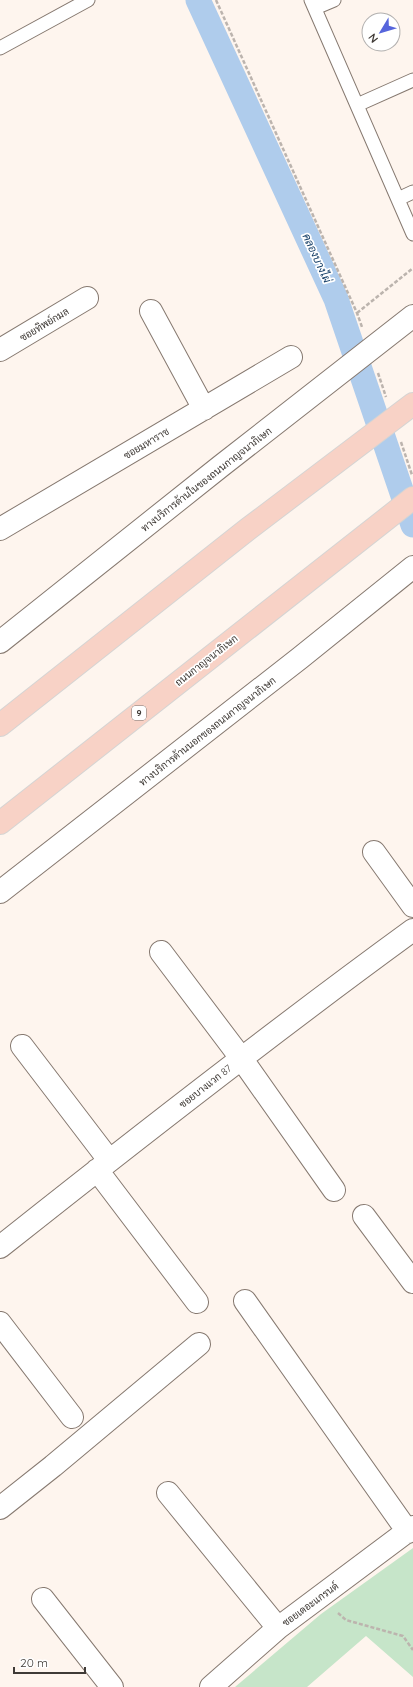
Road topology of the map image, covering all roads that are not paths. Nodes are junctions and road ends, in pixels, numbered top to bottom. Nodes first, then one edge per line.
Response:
1 (88, 0) edge
2 (334, 0) edge
3 (313, 4) edge
4 (0, 48) edge
5 (413, 80) edge
6 (357, 104) junction
7 (413, 192) edge
8 (398, 199) junction
9 (413, 234) edge
10 (87, 298) dead end
11 (151, 311) dead end
12 (413, 316) edge
13 (0, 350) edge
14 (292, 356) dead end
15 (413, 404) edge
16 (204, 409) junction
17 (413, 498) edge
18 (0, 530) edge
19 (413, 567) edge
20 (0, 642) edge
21 (0, 725) edge
22 (0, 823) edge
23 (374, 852) dead end
24 (0, 892) edge
25 (413, 906) edge
26 (413, 930) edge
27 (161, 952) dead end
28 (22, 1046) dead end
29 (241, 1058) junction
30 (103, 1165) junction
31 (334, 1190) dead end
32 (364, 1216) dead end
33 (0, 1247) edge
34 (413, 1282) edge
35 (245, 1301) dead end
36 (197, 1302) dead end
37 (0, 1323) edge
38 (199, 1344) dead end
39 (72, 1417) dead end
40 (168, 1493) dead end
41 (0, 1508) edge
42 (411, 1529) edge
43 (43, 1598) dead end
44 (278, 1628) junction
45 (112, 1687) edge
46 (211, 1687) edge

1 - 4 lane
2 - 3 lane
3 - 6 lane
5 - 6 lane
6 - 8 lane
7 - 8 lane
8 - 9 lane
10 - 13 street, ซอยทิพย์กมล
11 - 16 street
12 - 20 street, ทางบริการด้านในของถนนกาญจนาภิเษก
14 - 16 street, ซอยมหาราช
15 - 21 highway
16 - 18 street, ซอยมหาราช
17 - 22 highway, ถนนกาญจนาภิเษก / 9
19 - 24 street, ทางบริการด้านนอกของถนนกาญจนาภิเษก
23 - 25 street
26 - 29 street, ซอยบางแวก 87
27 - 29 street
28 - 30 street
29 - 30 street, ซอยบางแวก 87
29 - 31 street
30 - 33 street, ซอยบางแวก 87
30 - 36 street
32 - 34 street
35 - 42 street
37 - 39 street
38 - 41 street
40 - 44 street
42 - 44 street, ซอยเดอะแกรนด์
43 - 45 street
44 - 46 street, ซอยเดอะแกรนด์

